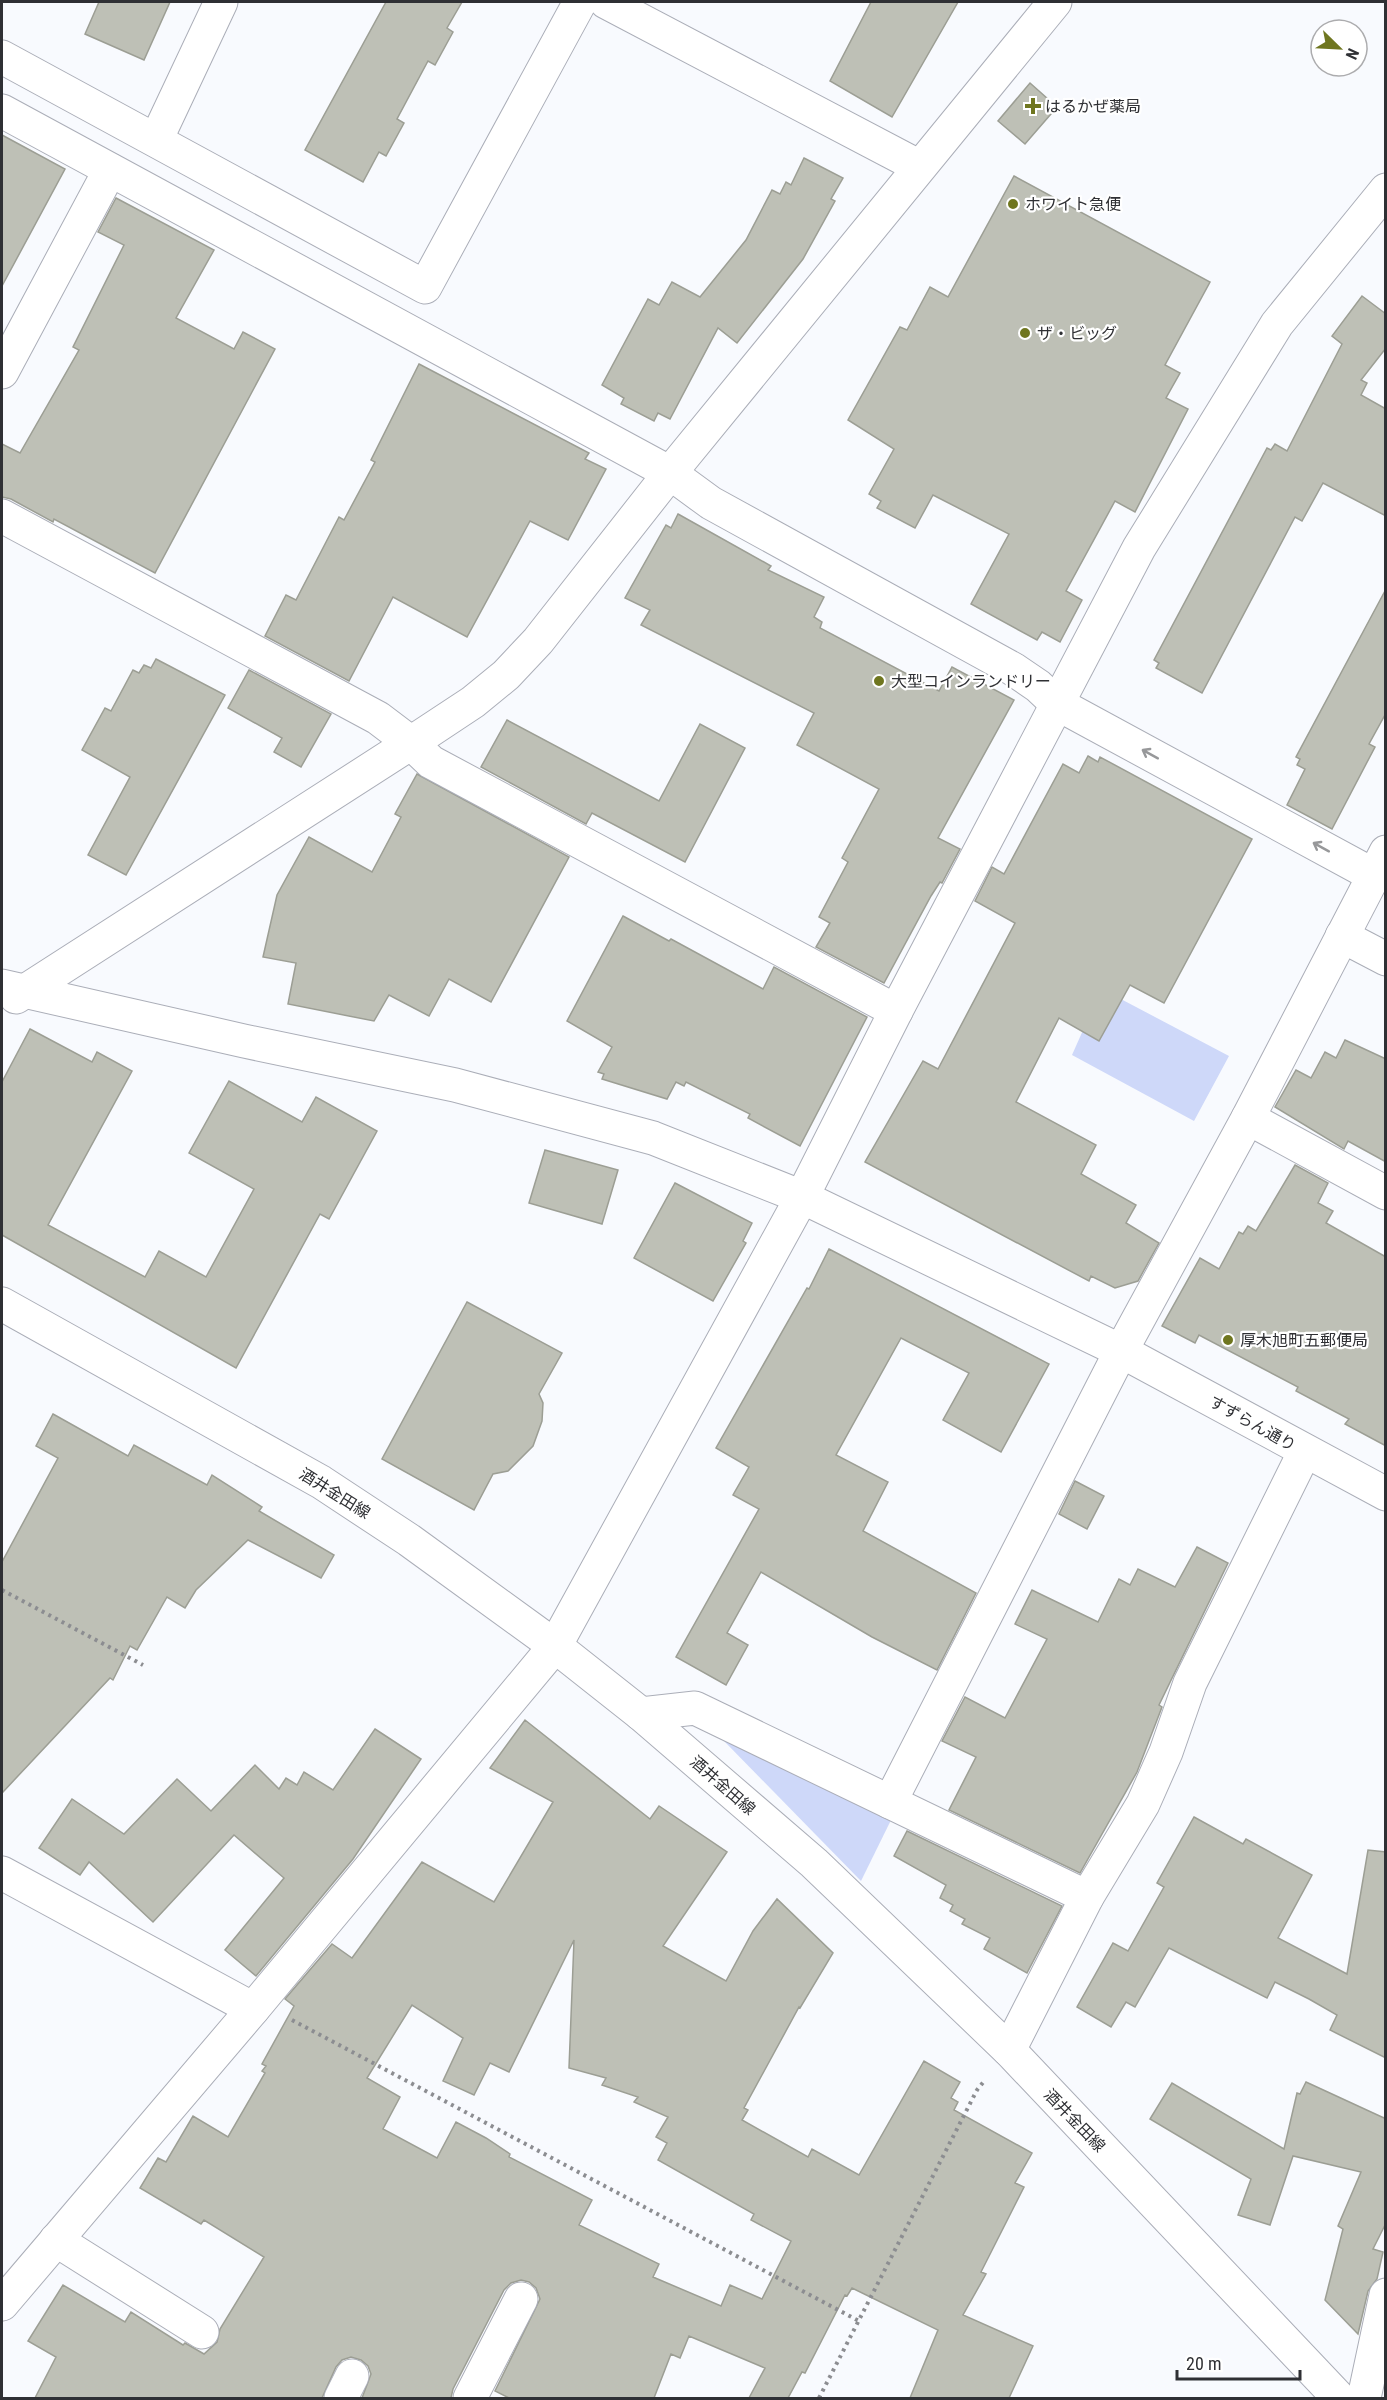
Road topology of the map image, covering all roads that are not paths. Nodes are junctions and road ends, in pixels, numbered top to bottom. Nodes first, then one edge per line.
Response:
1 (221, 2) edge
2 (579, 2) edge
3 (606, 2) edge
4 (1055, 2) edge
5 (2, 57) edge
6 (2, 111) edge
7 (156, 140) junction
8 (918, 166) junction
9 (110, 170) junction
10 (1386, 190) edge
11 (2, 372) edge
12 (670, 473) junction
13 (2, 516) edge
14 (1056, 704) junction
15 (411, 743) junction
16 (1379, 864) edge
17 (1342, 936) junction
18 (1386, 960) edge
19 (10, 994) edge
20 (896, 1011) junction
21 (1248, 1118) junction
22 (1386, 1193) edge
23 (802, 1197) junction
24 (2, 1304) edge
25 (1121, 1351) junction
26 (1305, 1451) junction
27 (1386, 1494) edge
28 (555, 1646) junction
29 (641, 1714) junction
30 (890, 1802) junction
31 (2, 1873) edge
32 (1087, 1897) junction
33 (253, 2009) junction
34 (1009, 2050) junction
35 (56, 2240) junction
36 (1386, 2295) edge
37 (521, 2299) dead end
38 (2, 2304) edge
39 (202, 2332) dead end
40 (470, 2398) edge
41 (1339, 2398) edge
42 (1364, 2398) edge

1 - 7 street
2 - 7 street
3 - 8 street
4 - 8 street
5 - 7 street
6 - 9 street
8 - 12 street
9 - 11 street
9 - 12 street
10 - 14 street
12 - 14 street
12 - 15 street
13 - 15 street
16 -> 14 street
14 - 20 street
15 - 19 street
15 - 20 street
16 - 17 street
17 - 18 street
17 - 21 street
19 - 23 street, すずらん通り
20 - 23 street
21 - 22 street
21 - 25 street
23 - 25 street, すずらん通り
23 - 28 street
24 - 28 street, 酒井金田線
25 - 26 street, すずらん通り
25 - 30 street
26 - 27 street, すずらん通り
26 - 32 street
28 - 29 street, 酒井金田線
28 - 33 street
29 - 30 street
29 - 34 street, 酒井金田線
30 - 32 street
31 - 33 street
32 - 34 street
33 - 35 street
34 - 41 street, 酒井金田線
35 - 38 street
35 - 39 street
36 - 42 street
37 - 40 street

